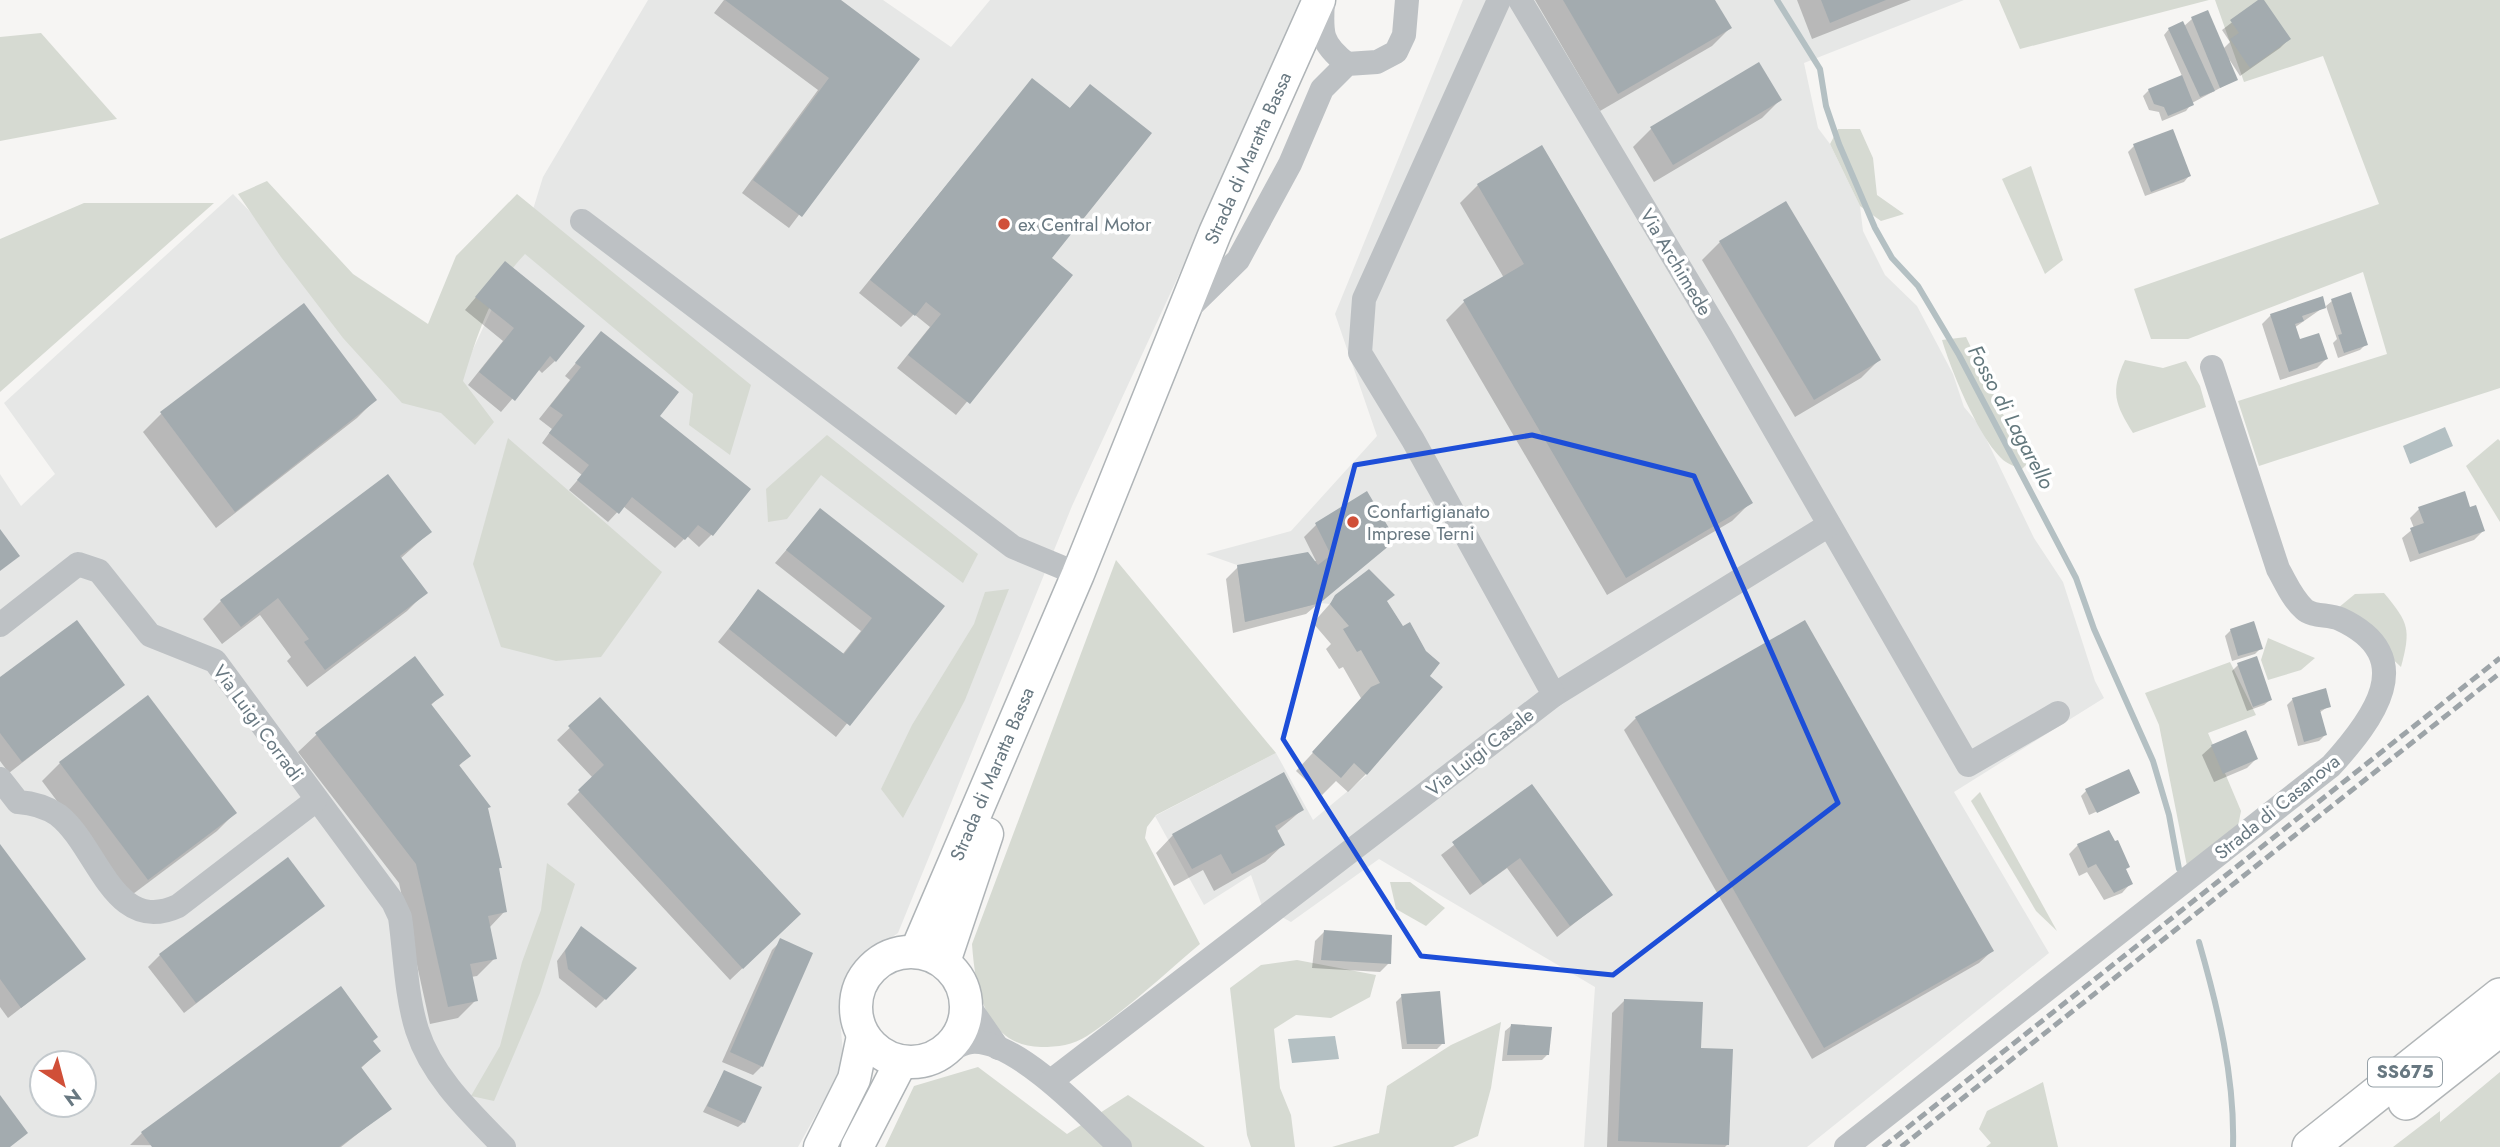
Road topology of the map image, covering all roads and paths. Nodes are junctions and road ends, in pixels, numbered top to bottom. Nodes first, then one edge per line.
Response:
1 (1321, 0) edge
2 (1407, 0) edge
3 (1499, 0) edge
4 (1520, 0) edge
5 (1347, 64) junction
6 (582, 221) dead end
7 (1181, 317) junction
8 (2212, 367) dead end
9 (1829, 525) junction
10 (1073, 585) junction
11 (0, 625) edge
12 (1554, 695) junction
13 (2058, 713) dead end
14 (0, 779) edge
15 (315, 801) junction
16 (930, 957) junction
17 (2500, 996) edge
18 (966, 1002) junction
19 (2500, 1028) edge
20 (863, 1036) junction
21 (998, 1048) junction
22 (941, 1054) junction
23 (901, 1062) junction
24 (1051, 1081) junction
25 (504, 1147) edge
26 (820, 1147) edge
27 (857, 1147) edge
28 (1121, 1147) edge
29 (1846, 1147) edge
30 (2311, 1147) edge
31 (2348, 1147) edge

1 - 5 street, Strada di Maratta Bassa
1 - 7 main road, Strada di Maratta Bassa
2 - 5 street
3 - 12 street, Via Luigi Casale
4 - 9 street, Via Archimede
5 - 7 street, Strada di Maratta Bassa
6 - 10 street
7 - 10 main road, Strada di Maratta Bassa
8 - 29 street, Strada di Casanova
9 - 12 street
9 - 13 street, Via Archimede
10 - 16 main road, Strada di Maratta Bassa
11 - 15 street, Via Luigi Corradi
12 - 24 street, Via Luigi Casale
14 - 15 street, Via Luigi Corradi
15 - 25 street, Via Luigi Corradi
16 - 18 main road
16 - 20 main road
17 - 30 highway, SS675
18 - 21 street
18 - 22 main road
19 - 31 highway, SS675
20 - 23 main road
20 - 26 main road
21 - 22 street
21 - 24 street
22 - 23 main road
23 - 27 main road
24 - 28 street

